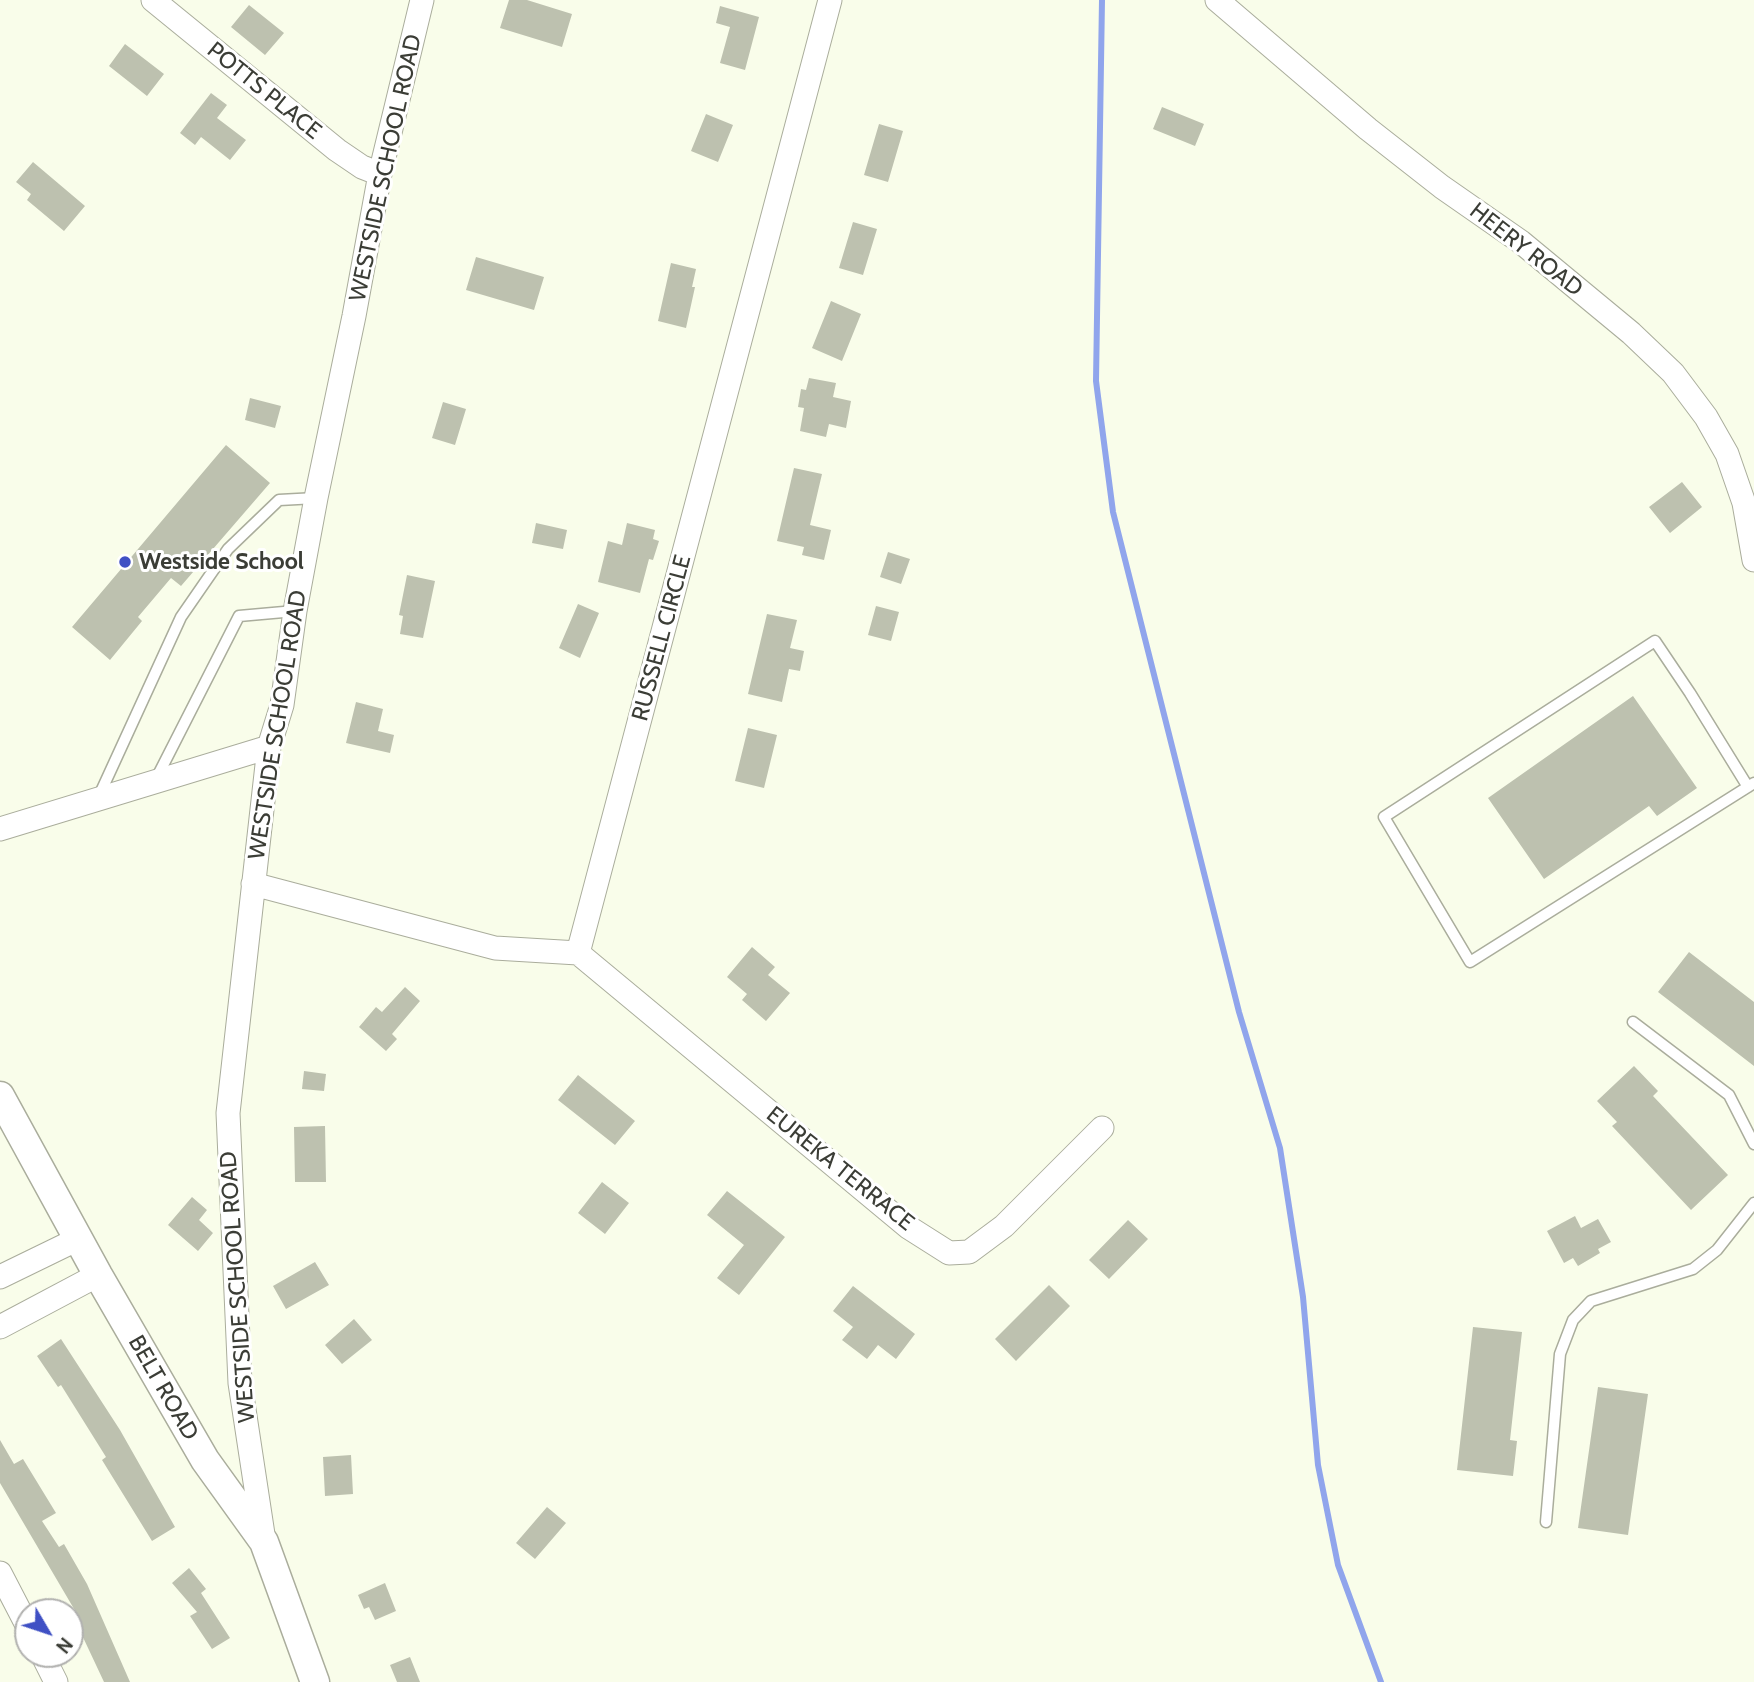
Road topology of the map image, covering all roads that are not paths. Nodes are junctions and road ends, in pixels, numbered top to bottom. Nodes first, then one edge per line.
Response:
1 (153, 0) edge
2 (422, 0) edge
3 (830, 0) edge
4 (1217, 0) edge
5 (380, 174) junction
6 (316, 498) junction
7 (1754, 560) edge
8 (295, 611) junction
9 (269, 747) junction
10 (154, 782) junction
11 (1751, 785) edge
12 (98, 799) junction
13 (0, 829) edge
14 (253, 884) junction
15 (579, 953) junction
16 (1633, 1022) dead end
17 (0, 1096) edge
18 (1102, 1128) dead end
19 (1754, 1144) edge
20 (1754, 1203) edge
21 (78, 1239) junction
22 (98, 1275) junction
23 (0, 1277) edge
24 (0, 1327) edge
25 (1546, 1522) dead end
26 (264, 1542) junction
27 (0, 1573) edge
28 (14, 1600) edge
29 (315, 1682) edge

1 - 5 street, POTTS PLACE
2 - 5 street, WESTSIDE SCHOOL ROAD
3 - 15 street, RUSSELL CIRCLE
4 - 7 street, HEERY ROAD
5 - 6 street, WESTSIDE SCHOOL ROAD
6 - 8 street, WESTSIDE SCHOOL ROAD
6 - 12 lane
8 - 9 street, WESTSIDE SCHOOL ROAD
8 - 10 lane
9 - 10 street
9 - 14 street, WESTSIDE SCHOOL ROAD
10 - 12 street
11 - 11 lane
12 - 13 street
14 - 15 street
14 - 26 street, WESTSIDE SCHOOL ROAD
15 - 18 street, EUREKA TERRACE
16 - 19 lane
17 - 21 street, BELT ROAD
20 - 25 lane
21 - 22 street, BELT ROAD
21 - 23 street
22 - 24 street
22 - 26 street, BELT ROAD
26 - 29 street, BELT ROAD
27 - 28 street

